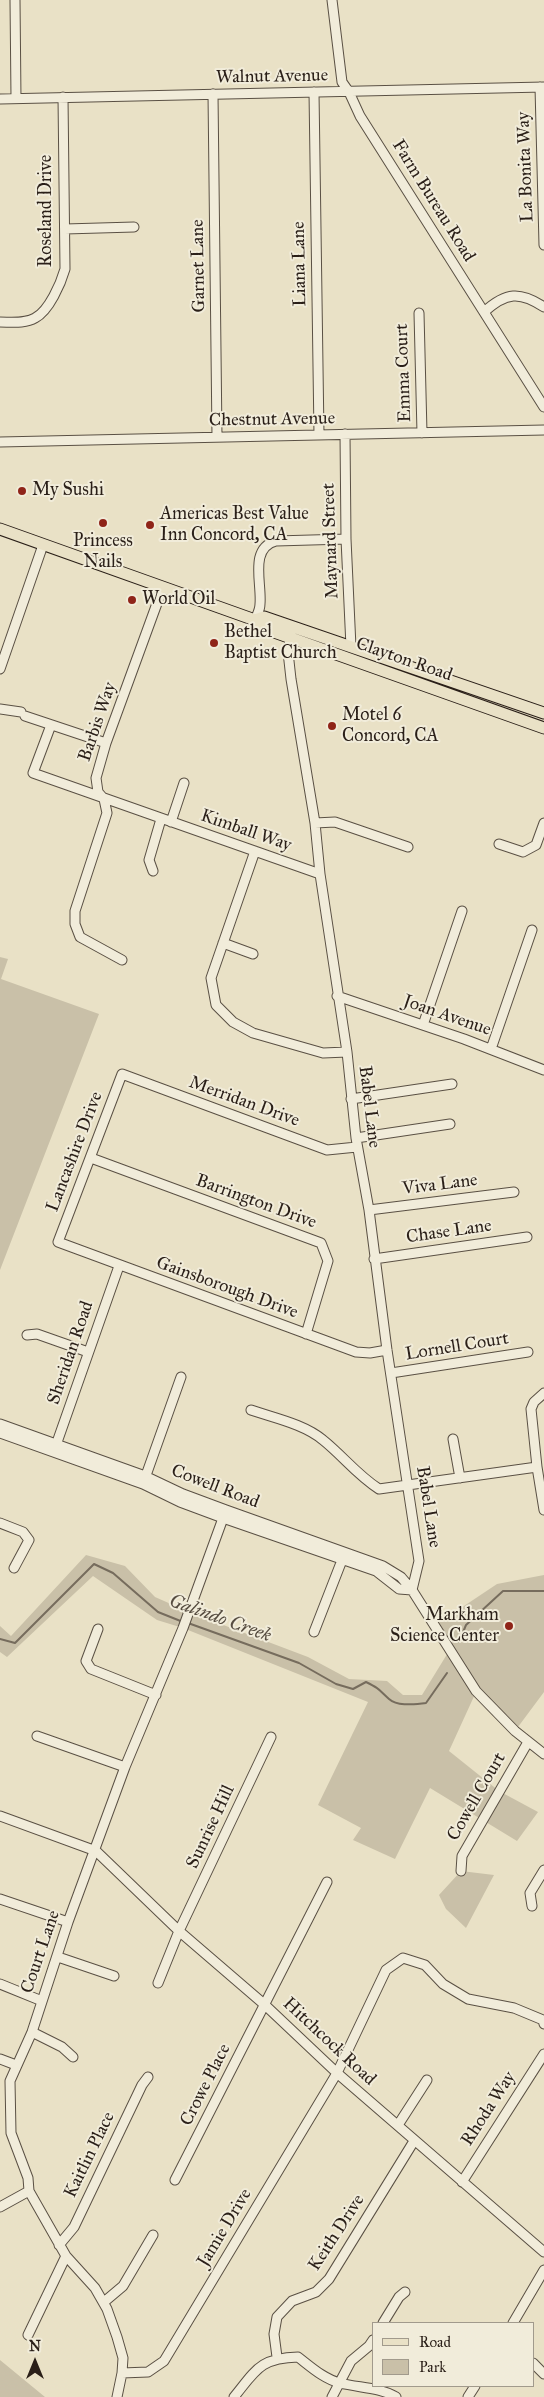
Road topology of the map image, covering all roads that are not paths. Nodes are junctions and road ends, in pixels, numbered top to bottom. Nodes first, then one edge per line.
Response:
1 (15, 0) edge
2 (332, 0) edge
3 (542, 87) edge
4 (364, 91) junction
5 (314, 92) junction
6 (349, 92) junction
7 (213, 94) junction
8 (63, 97) junction
9 (16, 98) junction
10 (0, 99) edge
11 (360, 116) junction
12 (134, 227) dead end
13 (65, 229) junction
14 (544, 245) edge
15 (544, 307) edge
16 (484, 312) junction
17 (418, 313) dead end
18 (0, 322) edge
19 (544, 407) edge
20 (544, 430) edge
21 (422, 433) junction
22 (345, 434) junction
23 (319, 435) junction
24 (217, 437) junction
25 (0, 442) edge
26 (0, 529) edge
27 (346, 539) junction
28 (43, 544) junction
29 (163, 587) junction
30 (255, 620) junction
31 (291, 633) junction
32 (351, 647) junction
33 (0, 669) edge
34 (0, 709) edge
35 (544, 714) edge
36 (51, 725) junction
37 (544, 728) edge
38 (106, 743) junction
39 (184, 783) dead end
40 (104, 799) junction
41 (166, 820) junction
42 (315, 823) junction
43 (544, 823) edge
44 (499, 844) dead end
45 (408, 847) dead end
46 (255, 852) junction
47 (153, 871) dead end
48 (320, 874) junction
49 (462, 911) dead end
50 (532, 930) dead end
51 (223, 943) junction
52 (252, 954) dead end
53 (122, 960) dead end
54 (337, 996) junction
55 (423, 1025) junction
56 (491, 1048) junction
57 (346, 1052) junction
58 (544, 1070) edge
59 (122, 1074) joint
60 (452, 1084) dead end
61 (351, 1099) junction
62 (450, 1124) dead end
63 (356, 1143) junction
64 (91, 1158) junction
65 (514, 1192) dead end
66 (369, 1210) junction
67 (527, 1237) dead end
68 (58, 1242) joint
69 (374, 1259) junction
70 (119, 1266) junction
71 (306, 1334) junction
72 (27, 1335) dead end
73 (387, 1350) junction
74 (88, 1352) junction
75 (528, 1352) dead end
76 (391, 1373) junction
77 (182, 1377) dead end
78 (544, 1393) edge
79 (251, 1410) dead end
80 (0, 1424) edge
81 (0, 1433) edge
82 (453, 1439) dead end
83 (55, 1447) junction
84 (537, 1467) junction
85 (460, 1478) junction
86 (144, 1480) junction
87 (408, 1486) junction
88 (544, 1510) edge
89 (224, 1514) junction
90 (0, 1523) edge
91 (344, 1556) junction
92 (14, 1568) dead end
93 (412, 1590) junction
94 (98, 1629) dead end
95 (314, 1632) dead end
96 (156, 1695) junction
97 (37, 1736) dead end
98 (271, 1737) dead end
99 (528, 1742) junction
100 (544, 1754) edge
101 (124, 1768) junction
102 (0, 1816) edge
103 (96, 1851) junction
104 (544, 1870) edge
105 (461, 1871) dead end
106 (327, 1882) dead end
107 (0, 1899) edge
108 (532, 1906) dead end
109 (68, 1922) junction
110 (179, 1931) junction
111 (58, 1957) junction
112 (114, 1976) dead end
113 (0, 1984) edge
114 (158, 1984) dead end
115 (42, 2001) junction
116 (265, 2005) junction
117 (544, 2024) edge
118 (32, 2032) junction
119 (544, 2054) edge
120 (73, 2057) dead end
121 (0, 2059) edge
122 (16, 2065) junction
123 (337, 2073) junction
124 (148, 2077) dead end
125 (427, 2080) dead end
126 (398, 2125) junction
127 (414, 2141) junction
128 (175, 2180) dead end
129 (462, 2182) junction
130 (30, 2191) junction
131 (0, 2207) edge
132 (153, 2235) dead end
133 (59, 2245) junction
134 (544, 2252) edge
135 (66, 2256) junction
136 (544, 2270) edge
137 (405, 2292) dead end
138 (104, 2302) junction
139 (384, 2322) edge
140 (514, 2322) edge
141 (28, 2335) dead end
142 (372, 2342) edge
143 (277, 2357) junction
144 (534, 2364) edge
145 (122, 2373) junction
146 (544, 2374) edge
147 (339, 2383) junction
148 (117, 2397) edge
149 (234, 2397) edge
150 (332, 2397) edge
151 (396, 2397) edge

1 - 9 street
2 - 6 street, Farm Bureau Road
3 - 4 street, Walnut Avenue
3 - 14 street, La Bonita Way
4 - 6 street, Walnut Avenue
4 - 11 street
5 - 6 street, Walnut Avenue
5 - 7 street, Walnut Avenue
5 - 23 street, Liana Lane
6 - 11 street, Farm Bureau Road
7 - 8 street, Walnut Avenue
7 - 24 street, Garnet Lane
8 - 9 street, Walnut Avenue
8 - 13 street, Roseland Drive
9 - 10 street, Walnut Avenue
11 - 16 street, Farm Bureau Road
12 - 13 street
13 - 18 street, Roseland Drive
15 - 16 street
16 - 19 street, Farm Bureau Road
17 - 21 street, Emma Court
20 - 21 street, Chestnut Avenue
21 - 22 street, Chestnut Avenue
22 - 23 street, Chestnut Avenue
22 - 27 street, Maynard Street
23 - 24 street, Chestnut Avenue
24 - 25 street, Chestnut Avenue
26 - 28 main road, Clayton Road
27 - 30 street
27 - 32 street, Maynard Street
28 - 29 main road, Clayton Road
28 - 33 street
29 - 30 main road, Clayton Road
29 - 38 street, Barbis Way
30 - 31 main road, Clayton Road
31 - 32 main road, Clayton Road
31 - 37 main road, Clayton Road
31 - 42 street, Babel Lane
32 - 35 main road, Clayton Road
34 - 36 street
36 - 38 street
36 - 40 street, Kimball Way
38 - 40 street, Barbis Way
39 - 41 street
40 - 41 street, Kimball Way
40 - 53 street, Barbis Way
41 - 46 street, Kimball Way
41 - 47 street
42 - 45 street
42 - 48 street, Babel Lane
43 - 44 street
46 - 48 street, Kimball Way
46 - 51 street
48 - 54 street, Babel Lane
49 - 55 street
50 - 56 street
51 - 52 street
51 - 57 street
54 - 55 street, Joan Avenue
54 - 57 street, Babel Lane
55 - 56 street, Joan Avenue
56 - 58 street, Joan Avenue
57 - 61 street, Babel Lane
59 - 63 street, Merridan Drive
59 - 64 street, Lancashire Drive
60 - 61 street
61 - 63 street, Babel Lane
62 - 63 street
63 - 66 street, Babel Lane
64 - 68 street, Lancashire Drive
64 - 71 street, Barrington Drive
65 - 66 street, Viva Lane
66 - 69 street, Babel Lane
67 - 69 street, Chase Lane
68 - 70 street, Gainsborough Drive
69 - 73 street, Babel Lane
70 - 71 street, Gainsborough Drive
70 - 74 street, Sheridan Road
71 - 73 street, Gainsborough Drive
72 - 74 street
73 - 76 street, Babel Lane
74 - 83 street, Sheridan Road
75 - 76 street, Lornell Court
76 - 87 street, Babel Lane
77 - 86 street
78 - 84 street
79 - 87 street
80 - 83 street, Cowell Road
81 - 83 street, Cowell Road
82 - 85 street
83 - 86 street, Cowell Road
84 - 85 street
84 - 88 street
85 - 87 street
86 - 89 street, Cowell Road
87 - 93 street, Babel Lane
89 - 91 street, Cowell Road
89 - 96 street, Court Lane
90 - 92 street
91 - 93 street, Cowell Road
91 - 95 street
93 - 99 street
94 - 96 street
96 - 101 street, Court Lane
97 - 101 street
98 - 110 street, Sunrise Hill
99 - 100 street
99 - 105 street, Cowell Court
101 - 103 street, Court Lane
102 - 103 street
103 - 109 street, Court Lane
103 - 110 street, Hitchcock Road
104 - 108 street
106 - 116 street, Crowe Place
107 - 109 street
109 - 111 street, Court Lane
110 - 114 street, Sunrise Hill
110 - 116 street, Hitchcock Road
111 - 112 street
111 - 115 street, Court Lane
113 - 115 street
115 - 118 street, Court Lane
116 - 123 street, Hitchcock Road
116 - 128 street, Crowe Place
117 - 123 street
118 - 120 street
118 - 122 street, Court Lane
119 - 129 street, Rhoda Way
121 - 122 street
122 - 130 street, Court Lane
123 - 126 street, Hitchcock Road
123 - 145 street, Jamie Drive
124 - 133 street, Kaitlin Place
125 - 126 street
126 - 127 street, Hitchcock Road
127 - 129 street, Hitchcock Road
127 - 143 street, Keith Drive
129 - 134 street, Hitchcock Road
130 - 131 street
130 - 133 street, Court Lane
132 - 138 street
133 - 135 street, Court Lane
135 - 138 street, Court Lane
135 - 141 street
136 - 140 street
137 - 139 street
138 - 145 street, Court Lane
142 - 147 street
143 - 147 street
143 - 149 street
144 - 146 street
145 - 148 street, Court Lane
147 - 150 street
147 - 151 street

